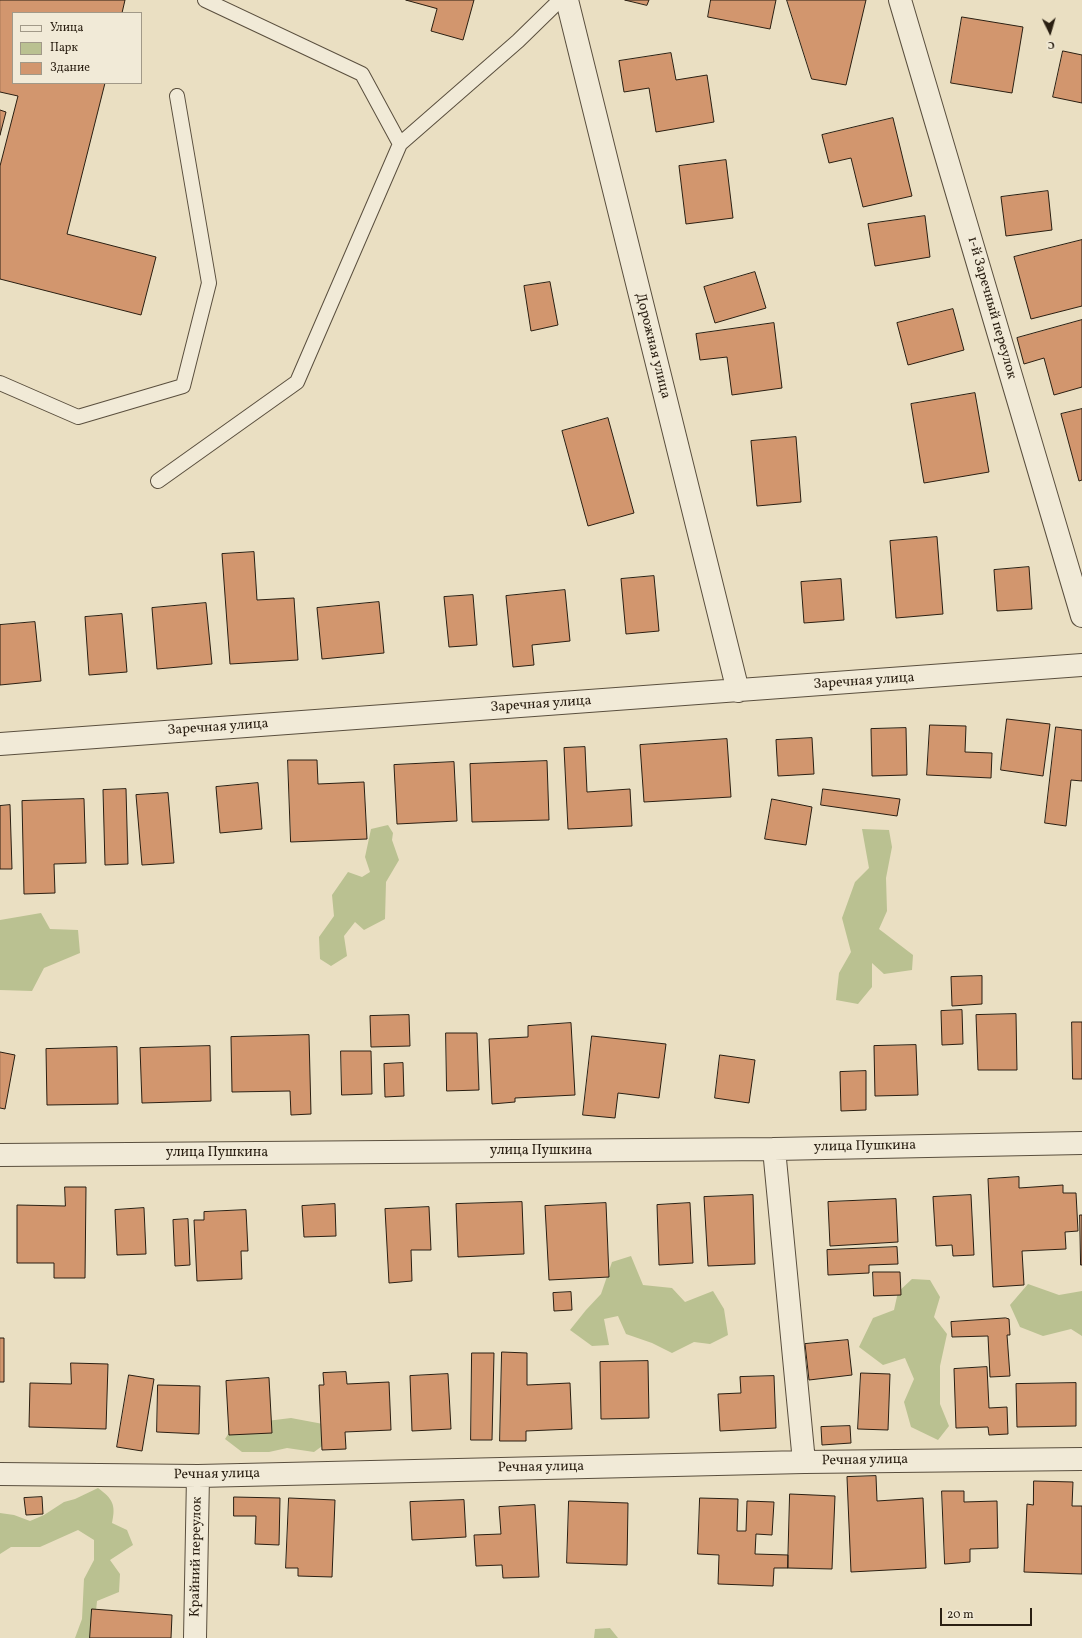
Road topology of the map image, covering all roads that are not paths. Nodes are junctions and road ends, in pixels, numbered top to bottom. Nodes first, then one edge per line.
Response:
1 (205, 0) edge
2 (560, 0) edge
3 (566, 0) edge
4 (900, 0) edge
5 (177, 96) dead end
6 (400, 144) junction
7 (0, 383) edge
8 (158, 481) dead end
9 (1082, 616) edge
10 (1082, 665) edge
11 (738, 691) junction
12 (0, 744) edge
13 (1082, 1143) edge
14 (774, 1149) junction
15 (0, 1155) edge
16 (1082, 1459) edge
17 (804, 1462) junction
18 (0, 1474) edge
19 (198, 1476) junction
20 (196, 1638) edge

1 - 6 lane
2 - 6 lane
3 - 11 street, Дорожная улица
4 - 9 street, 1-й Заречный переулок
5 - 7 lane
6 - 8 lane
10 - 11 street, Заречная улица
11 - 12 street, Заречная улица
13 - 14 street, улица Пушкина
14 - 15 street, улица Пушкина
14 - 17 street
16 - 17 street, Речная улица
17 - 19 street, Речная улица
18 - 19 street, Речная улица
19 - 20 street, Крайний переулок

